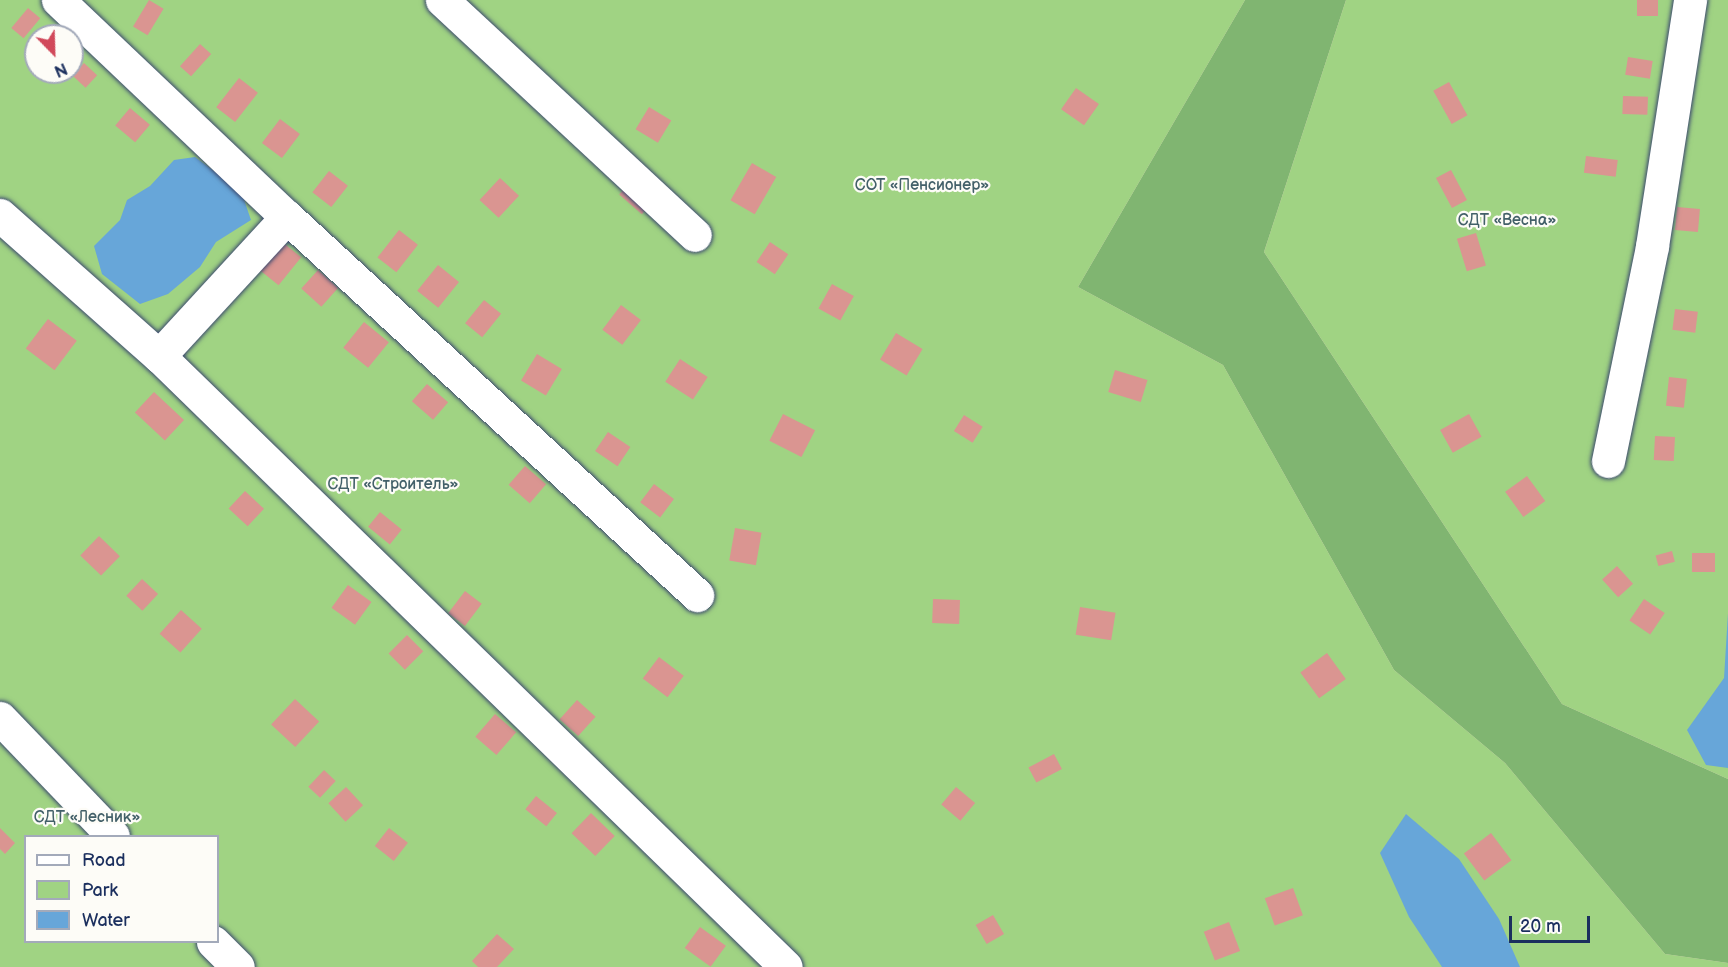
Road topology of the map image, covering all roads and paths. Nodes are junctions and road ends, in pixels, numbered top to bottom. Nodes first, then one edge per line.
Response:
1 (58, 0) edge
2 (442, 0) edge
3 (1690, 0) edge
4 (0, 215) edge
5 (287, 218) junction
6 (695, 235) dead end
7 (159, 356) junction
8 (1608, 461) dead end
9 (697, 595) dead end
10 (0, 718) edge
11 (111, 835) edge
12 (214, 943) edge
13 (238, 967) edge
14 (786, 967) edge

1 - 5 street
2 - 6 street
3 - 8 street
4 - 7 street
5 - 7 street
5 - 9 street
7 - 14 street
10 - 11 street
12 - 13 street

